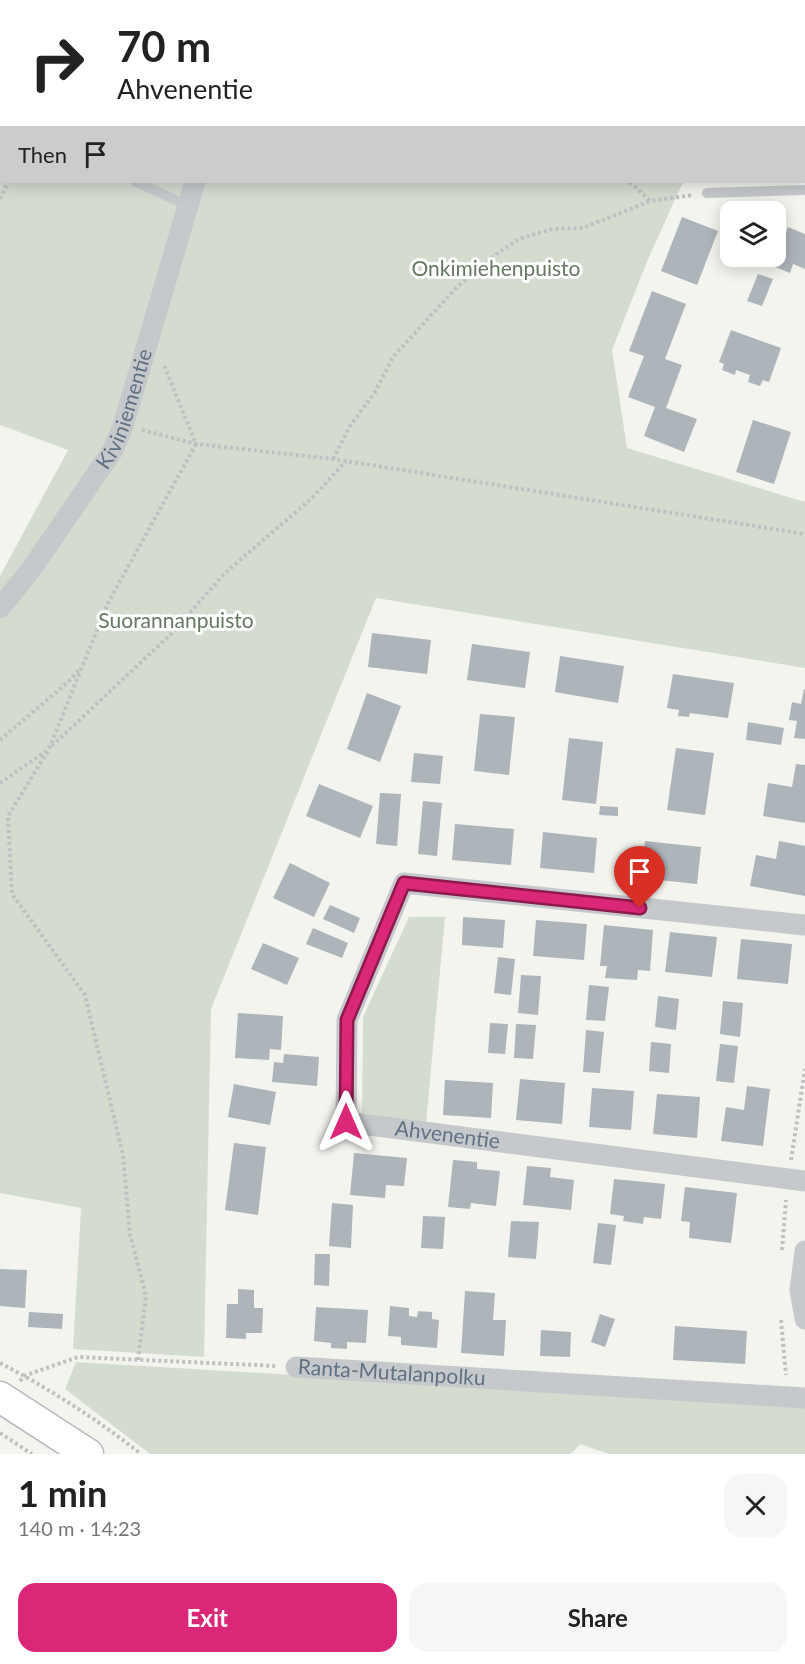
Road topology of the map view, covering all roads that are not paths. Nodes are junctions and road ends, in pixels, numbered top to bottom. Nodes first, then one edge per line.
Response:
1 (138, 183) edge
2 (195, 183) edge
3 (805, 190) edge
4 (707, 193) road end
5 (187, 205) junction
6 (0, 608) edge
7 (805, 925) edge
8 (805, 1180) edge
9 (805, 1251) edge
10 (805, 1319) edge
11 (296, 1367) road end
12 (805, 1398) edge
13 (3, 1399) edge
14 (88, 1454) edge

1 - 5 lane
2 - 5 street, Kiviniementie
3 - 4 lane
5 - 6 street, Kiviniementie
7 - 8 street, Ahvenentie
9 - 10 street
11 - 12 street, Ranta-Mutalanpolku
13 - 14 main road

